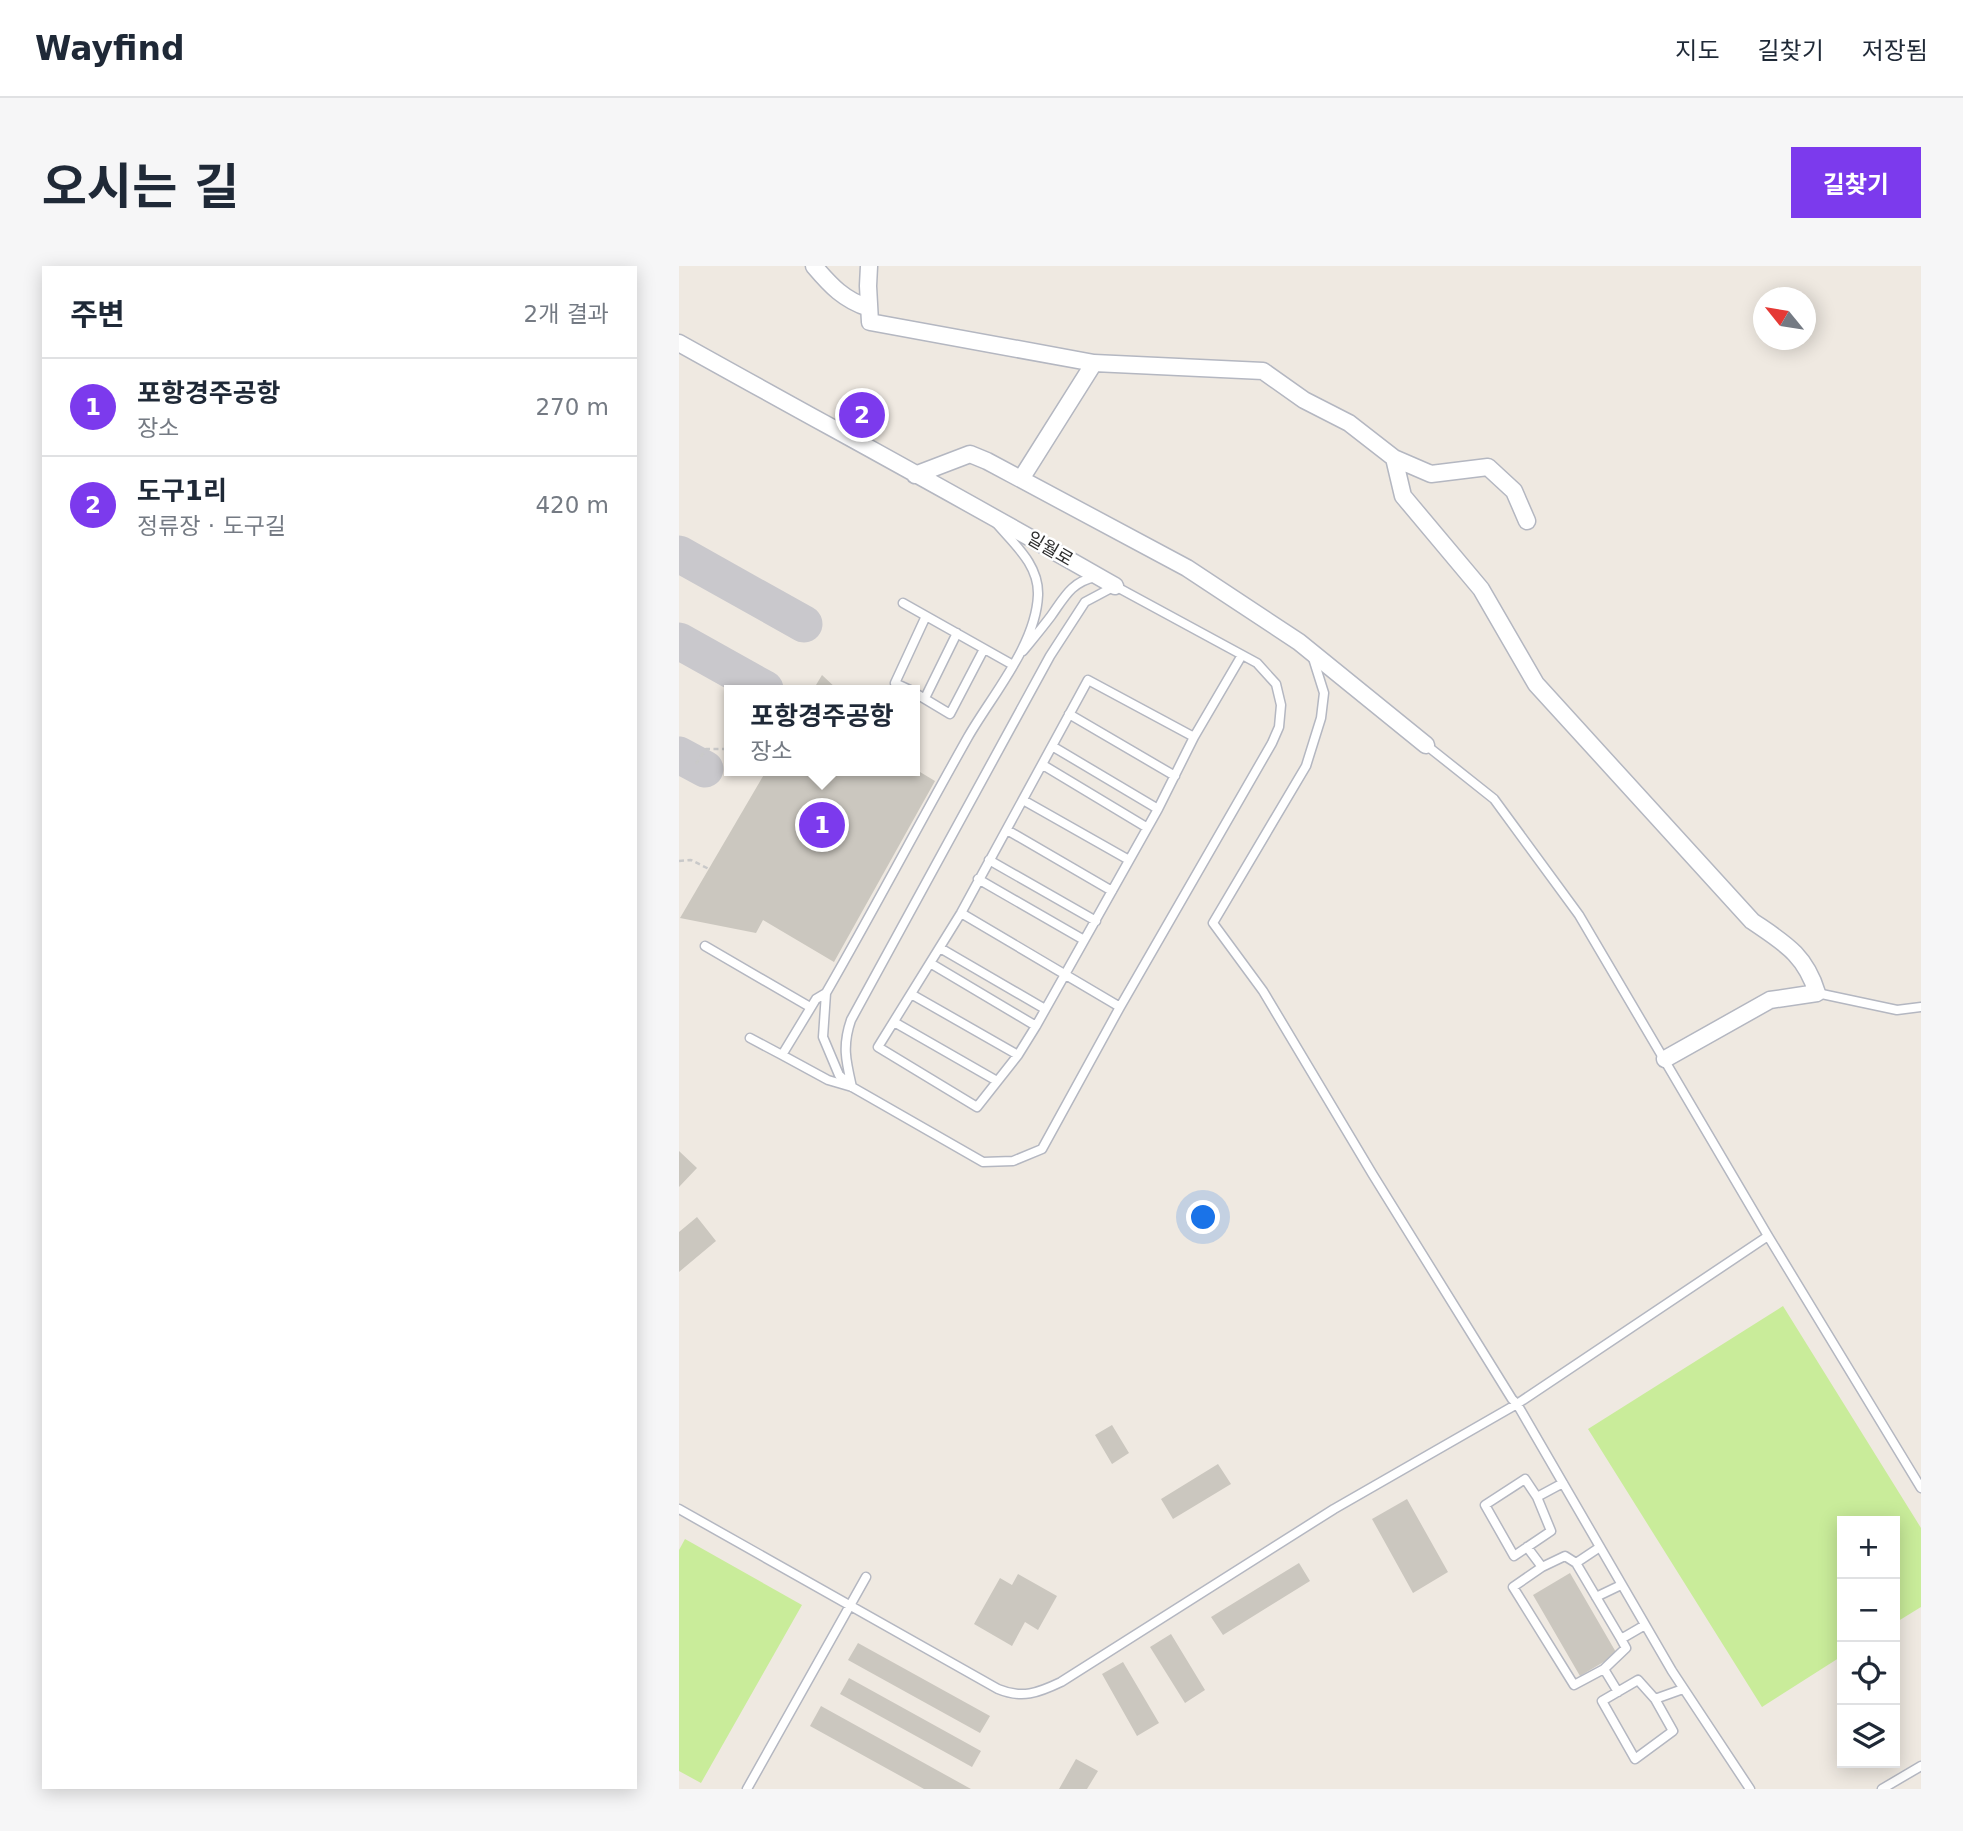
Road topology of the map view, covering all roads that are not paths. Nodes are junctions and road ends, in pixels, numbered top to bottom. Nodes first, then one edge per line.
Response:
1 (814, 266) edge
2 (869, 266) edge
3 (870, 315) junction
4 (679, 343) edge
5 (1094, 363) junction
6 (1394, 458) junction
7 (915, 475) junction
8 (1021, 479) junction
9 (985, 512) junction
10 (1527, 521) dead end
11 (1099, 577) junction
12 (1115, 586) junction
13 (903, 603) dead end
14 (926, 615) junction
15 (957, 633) junction
16 (984, 649) junction
17 (1311, 652) junction
18 (1242, 654) junction
19 (1013, 665) junction
20 (899, 685) edge
21 (920, 696) edge
22 (925, 698) junction
23 (1069, 714) junction
24 (1194, 737) junction
25 (1426, 745) joint
26 (1052, 746) junction
27 (1043, 765) junction
28 (1175, 776) junction
29 (1023, 800) junction
30 (1158, 808) junction
31 (1146, 827) junction
32 (1007, 830) junction
33 (989, 860) junction
34 (1129, 860) junction
35 (978, 878) junction
36 (1112, 891) junction
37 (961, 913) junction
38 (1096, 921) junction
39 (1084, 940) junction
40 (705, 946) dead end
41 (940, 948) junction
42 (930, 963) junction
43 (1066, 974) junction
44 (826, 993) junction
45 (1817, 993) junction
46 (911, 994) junction
47 (810, 1007) junction
48 (1120, 1007) junction
49 (1921, 1007) edge
50 (1045, 1009) junction
51 (894, 1022) junction
52 (1036, 1026) junction
53 (750, 1038) dead end
54 (782, 1055) junction
55 (1018, 1055) junction
56 (1665, 1059) junction
57 (997, 1081) junction
58 (852, 1087) junction
59 (1768, 1236) junction
60 (1517, 1404) junction
61 (1563, 1483) junction
62 (1921, 1488) edge
63 (1537, 1497) junction
64 (679, 1509) edge
65 (1527, 1547) junction
66 (1600, 1547) junction
67 (1576, 1563) junction
68 (1542, 1567) junction
69 (866, 1577) dead end
70 (1621, 1585) junction
71 (1596, 1597) junction
72 (850, 1605) junction
73 (1645, 1625) junction
74 (1621, 1639) junction
75 (1604, 1669) junction
76 (1683, 1689) junction
77 (1618, 1692) junction
78 (1655, 1699) junction
79 (1921, 1766) edge
80 (747, 1789) edge
81 (1750, 1789) edge
82 (1882, 1789) edge

1 - 3 street
2 - 3 street
3 - 5 street
4 - 7 street, 일월로
5 - 6 street
5 - 8 street
6 - 10 street
6 - 45 street
7 - 8 street
7 - 9 street, 일월로
8 - 17 street
9 - 11 street, 일월로
9 - 19 lane
11 - 12 street, 일월로
11 - 19 lane
12 - 18 lane
12 - 58 lane
13 - 14 lane
14 - 15 lane
14 - 20 lane
15 - 16 lane
15 - 22 lane
16 - 19 lane
16 - 22 lane
17 - 25 street
17 - 60 lane
18 - 24 lane
18 - 48 lane
19 - 44 lane
21 - 22 lane
23 - 24 lane
23 - 26 lane
23 - 28 lane
24 - 28 lane
25 - 56 lane
26 - 27 lane
26 - 30 lane
27 - 29 lane
27 - 31 lane
28 - 30 lane
29 - 32 lane
29 - 34 lane
30 - 31 lane
31 - 34 lane
32 - 33 lane
32 - 36 lane
33 - 35 lane
33 - 38 lane
34 - 36 lane
35 - 37 lane
35 - 39 lane
36 - 38 lane
37 - 41 lane
37 - 43 lane
38 - 39 lane
39 - 43 lane
40 - 47 lane
41 - 42 lane
41 - 50 lane
42 - 46 lane
42 - 52 lane
43 - 48 lane
43 - 50 lane
44 - 47 lane
44 - 58 lane
45 - 49 lane
45 - 56 street
46 - 51 lane
46 - 55 lane
47 - 54 lane
48 - 58 lane
50 - 52 lane
51 - 57 lane
51 - 57 lane
52 - 55 lane
53 - 54 lane
54 - 58 lane
55 - 57 lane
56 - 59 lane
59 - 60 lane
59 - 62 lane
60 - 61 lane
60 - 72 lane
61 - 63 lane
61 - 66 lane
63 - 65 lane
63 - 65 lane
64 - 72 lane
65 - 68 lane
66 - 67 lane
66 - 70 lane
67 - 68 lane
67 - 71 lane
68 - 75 lane
69 - 72 lane
70 - 71 lane
70 - 73 lane
71 - 74 lane
72 - 80 lane
73 - 74 lane
73 - 76 lane
74 - 75 lane
75 - 77 lane
76 - 78 lane
76 - 81 lane
77 - 78 lane
77 - 78 lane
79 - 82 lane

